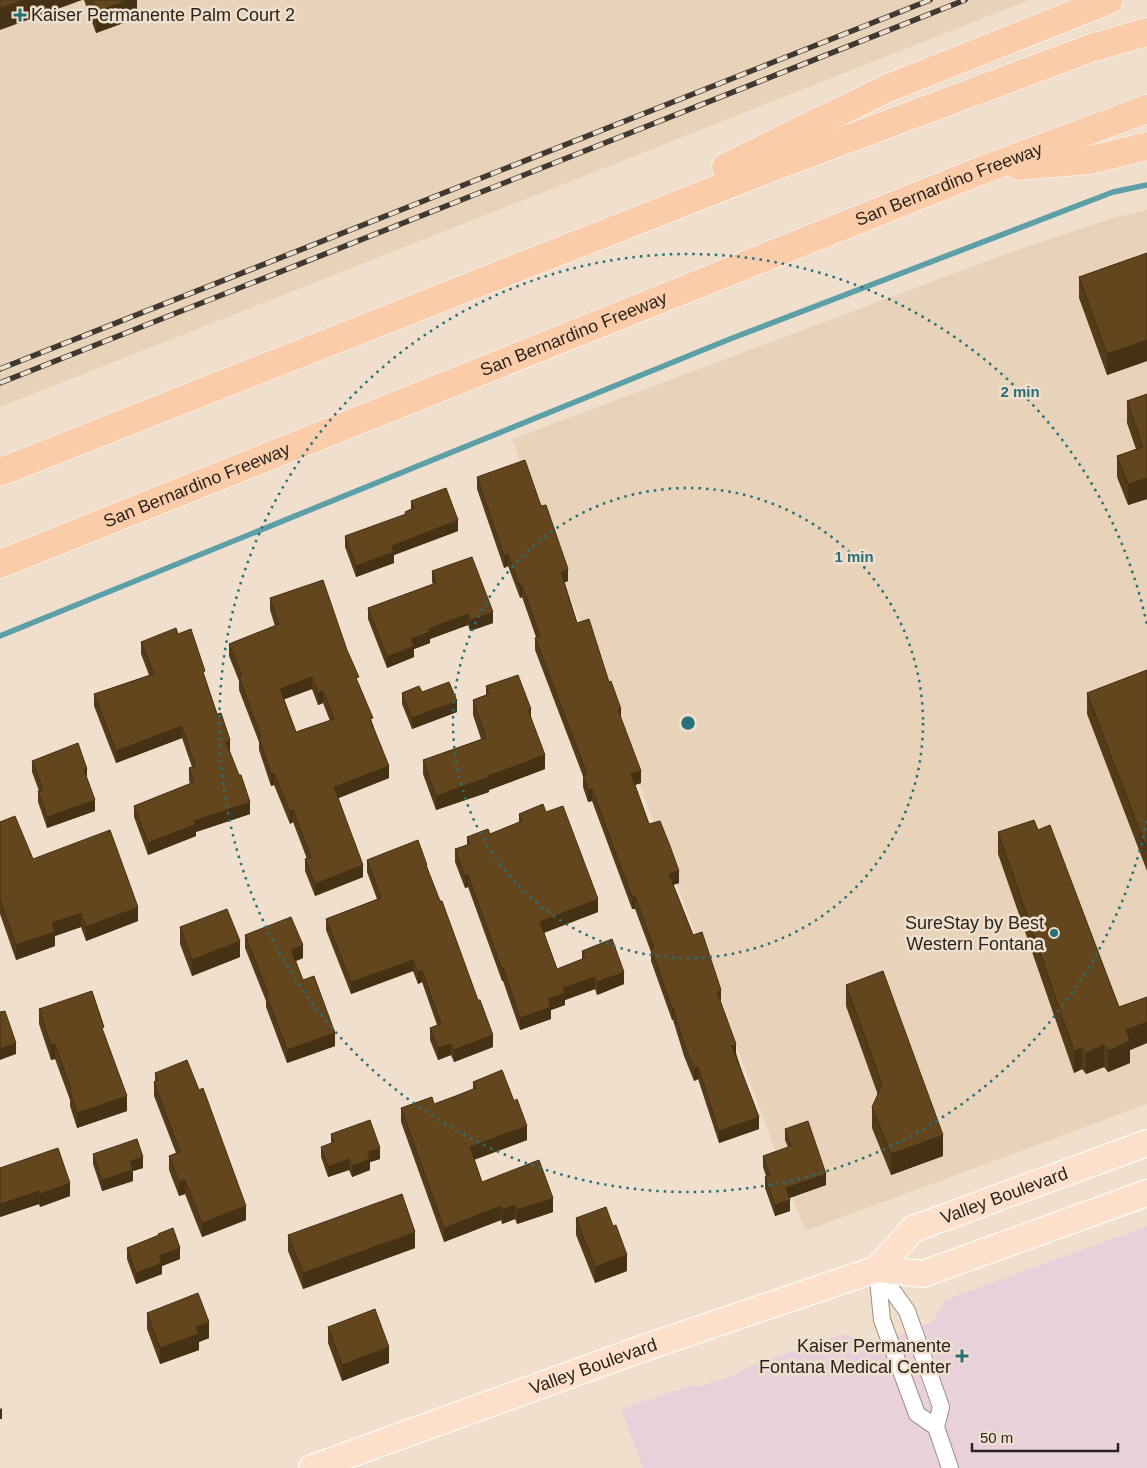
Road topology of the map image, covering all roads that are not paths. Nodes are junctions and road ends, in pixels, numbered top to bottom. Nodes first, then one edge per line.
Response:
1 (1110, 0) edge
2 (1147, 32) edge
3 (1147, 109) edge
4 (1147, 146) edge
5 (985, 169) junction
6 (536, 260) junction
7 (0, 472) edge
8 (0, 564) edge
9 (1147, 1143) edge
10 (1147, 1194) edge
11 (877, 1270) junction
12 (936, 1427) junction
13 (312, 1468) edge
14 (950, 1468) edge

1 - 6 highway
2 - 6 highway
3 - 5 highway, San Bernardino Freeway
4 - 5 highway
5 - 8 highway, San Bernardino Freeway
6 - 7 highway
9 - 11 main road, Valley Boulevard
10 - 11 main road, Valley Boulevard
11 - 12 street
11 - 12 street
11 - 13 main road, Valley Boulevard
12 - 14 street

